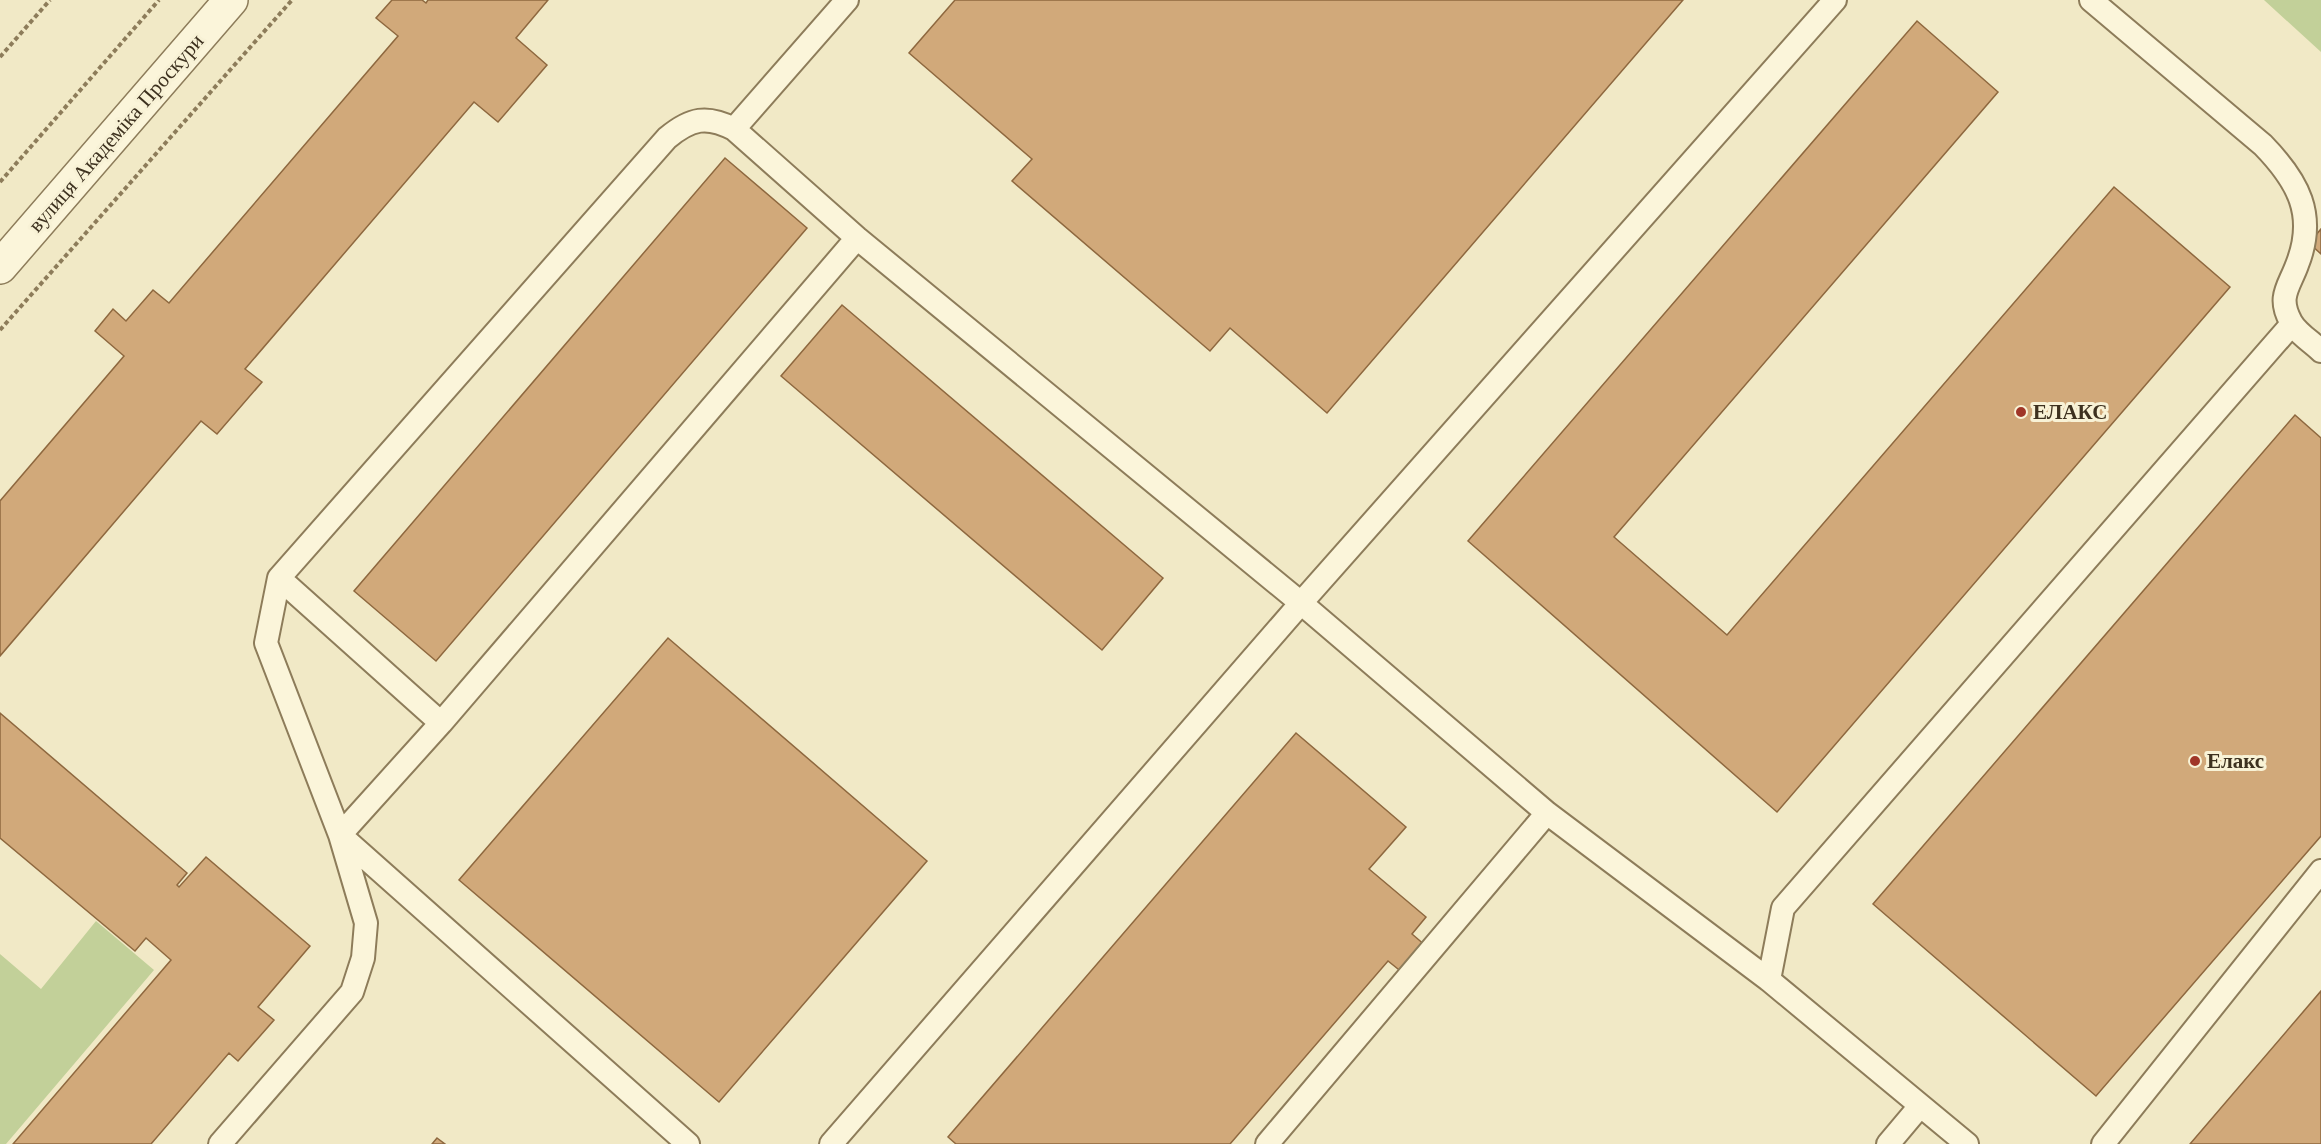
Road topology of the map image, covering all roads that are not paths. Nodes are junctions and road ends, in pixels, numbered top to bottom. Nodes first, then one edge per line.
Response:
1 (231, 0) edge
2 (847, 0) edge
3 (1835, 0) edge
4 (2091, 0) edge
5 (734, 129) junction
6 (857, 238) junction
7 (0, 267) edge
8 (2292, 324) junction
9 (2321, 351) edge
10 (279, 578) junction
11 (1300, 603) junction
12 (441, 723) junction
13 (1547, 813) junction
14 (339, 835) junction
15 (2321, 871) edge
16 (1769, 980) junction
17 (1920, 1106) junction
18 (220, 1144) edge
19 (688, 1144) edge
20 (831, 1144) edge
21 (1266, 1144) edge
22 (1888, 1144) edge
23 (1967, 1144) edge
24 (2103, 1144) edge

1 - 7 street, вулиця Академіка Проскури
2 - 5 lane
3 - 11 lane
4 - 8 lane
5 - 6 lane
5 - 10 lane
6 - 11 lane
6 - 12 lane
8 - 9 lane
8 - 16 lane
10 - 12 lane
10 - 14 lane
11 - 13 lane
11 - 20 lane
12 - 14 lane
13 - 16 lane
13 - 21 lane
14 - 18 lane
14 - 19 lane
15 - 24 lane
16 - 17 lane
17 - 22 lane
17 - 23 lane

